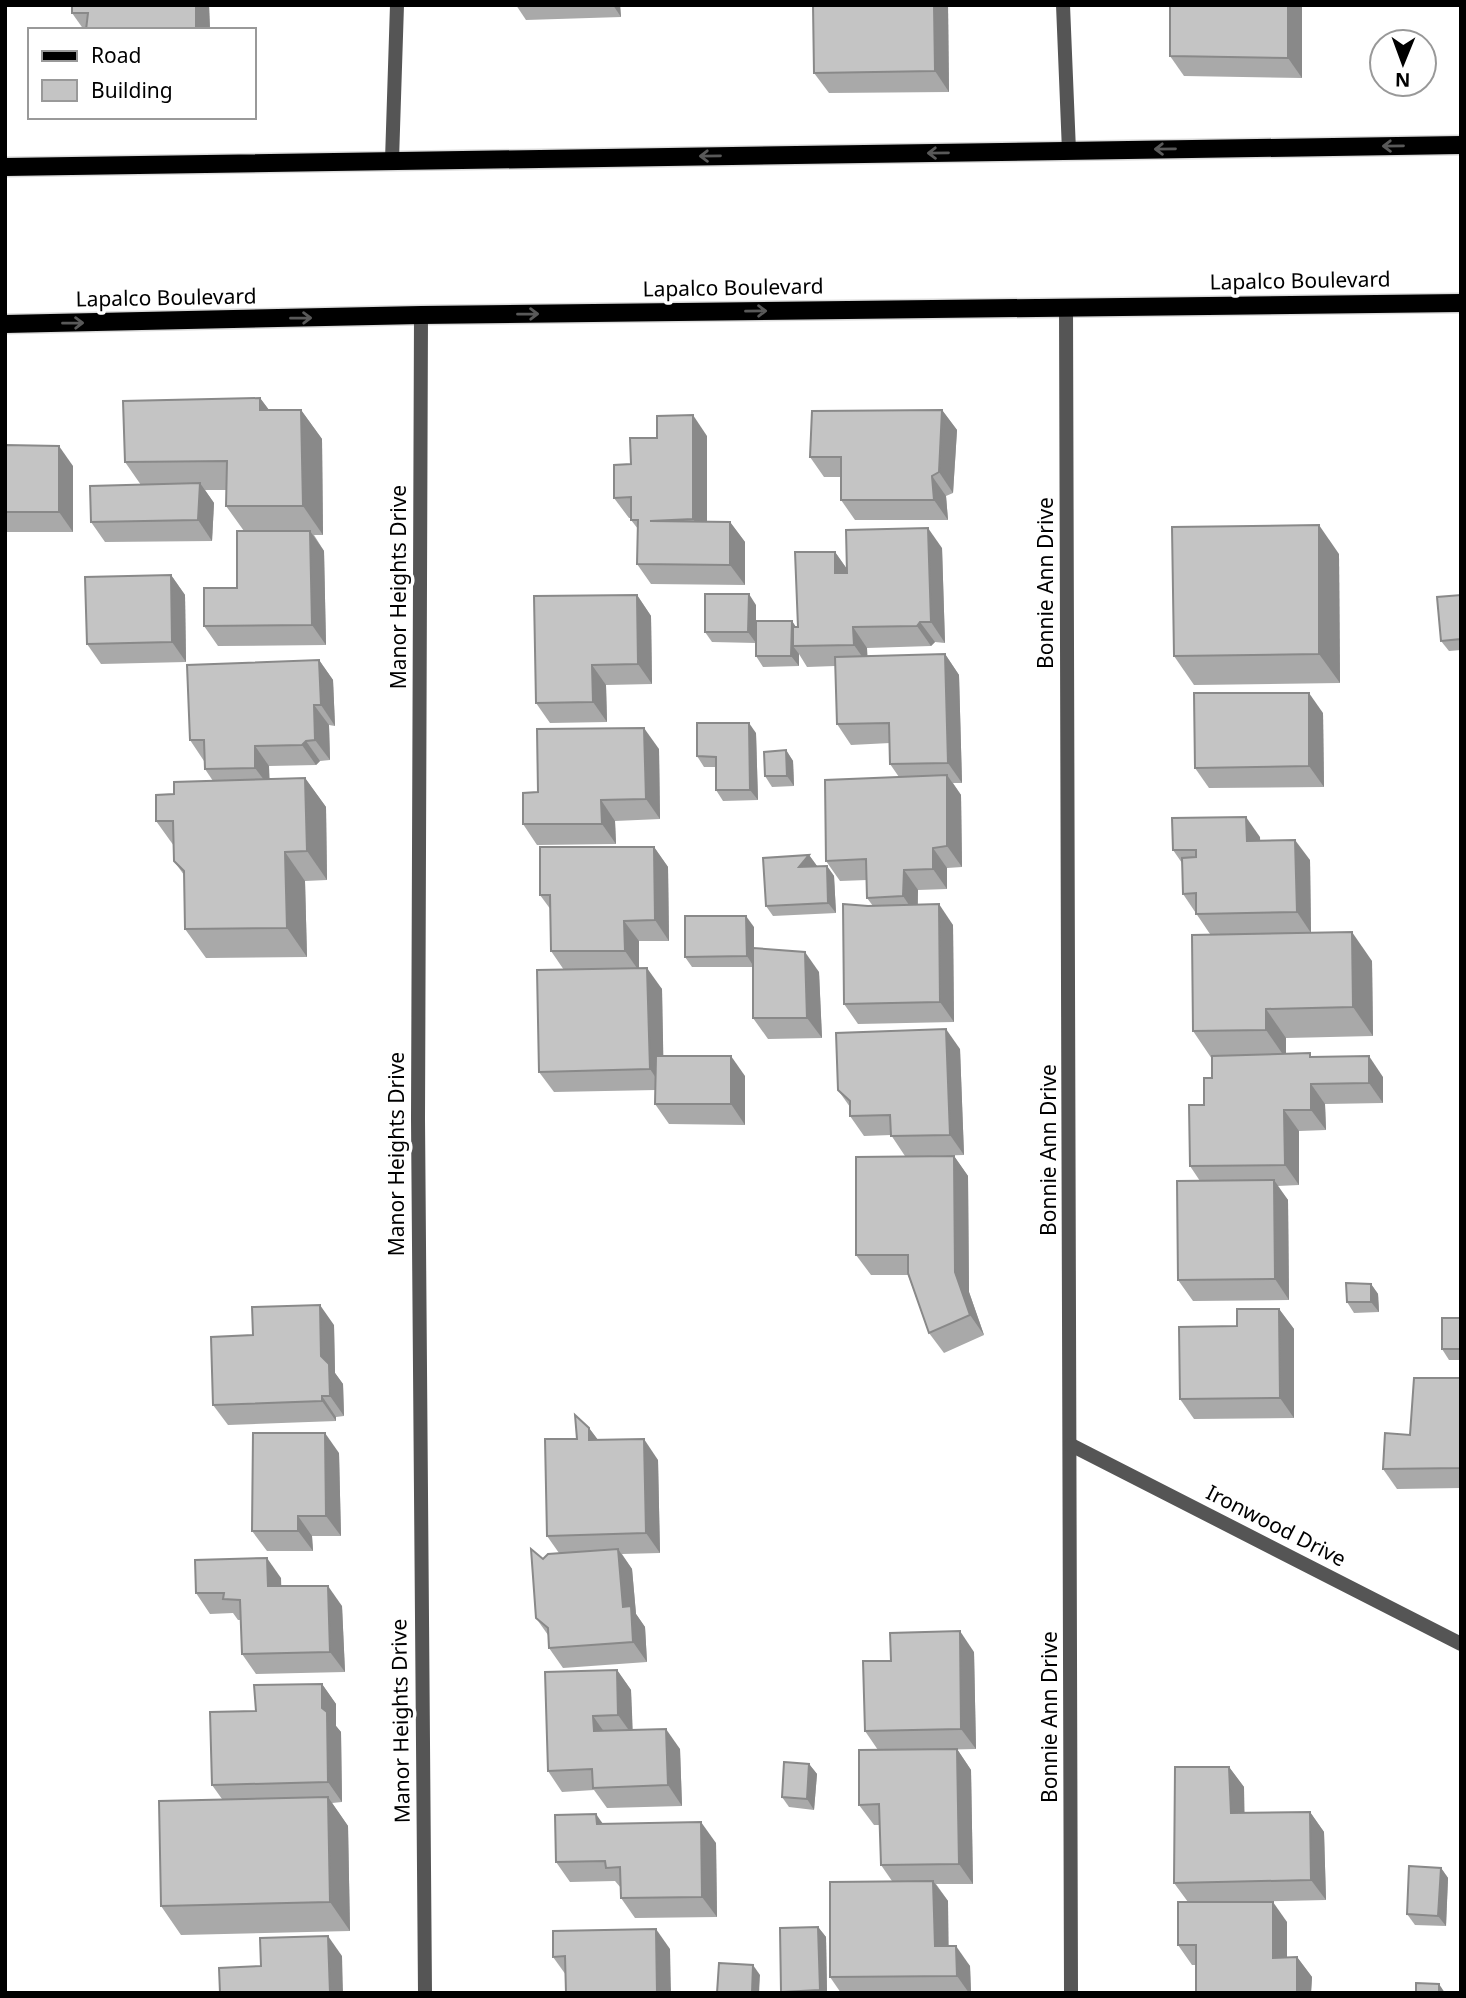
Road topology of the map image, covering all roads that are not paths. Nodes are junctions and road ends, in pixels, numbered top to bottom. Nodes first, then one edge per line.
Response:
1 (397, 5) edge
2 (1063, 5) edge
3 (1461, 145) edge
4 (1069, 151) junction
5 (392, 160) junction
6 (7, 168) edge
7 (1461, 303) edge
8 (1066, 306) junction
9 (421, 315) junction
10 (5, 324) edge
11 (1071, 1445) junction
12 (1461, 1644) edge
13 (425, 1993) edge
14 (1072, 1993) edge

1 - 5 street
2 - 4 street
3 -> 4 main road
4 -> 5 main road
5 - 6 main road
7 - 8 main road, Lapalco Boulevard
9 -> 8 main road, Lapalco Boulevard
8 - 11 street, Bonnie Ann Drive
10 -> 9 main road, Lapalco Boulevard
9 - 13 street, Manor Heights Drive
11 - 12 street, Ironwood Drive
11 - 14 street, Bonnie Ann Drive

